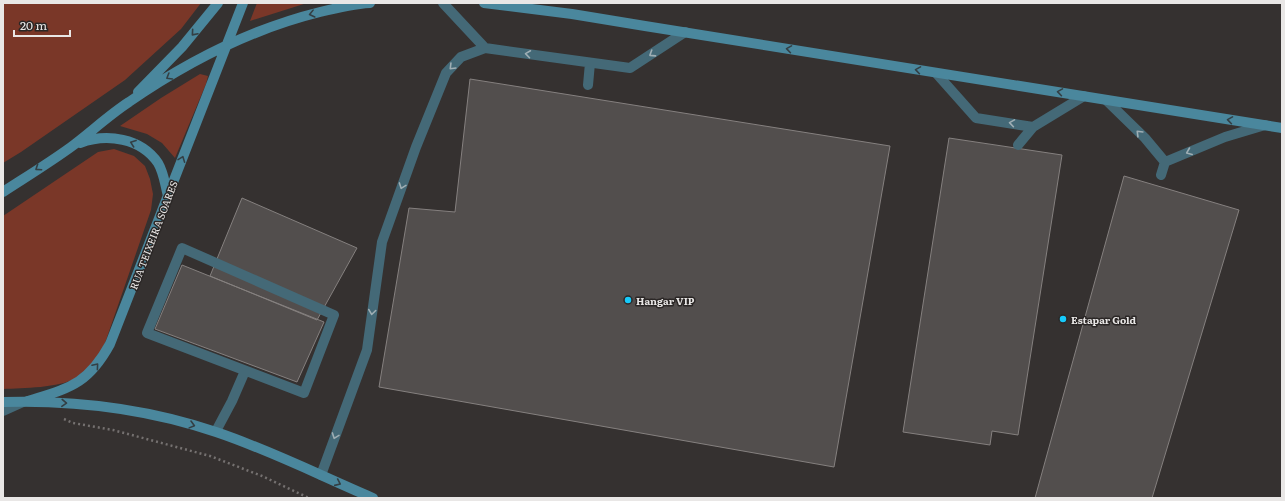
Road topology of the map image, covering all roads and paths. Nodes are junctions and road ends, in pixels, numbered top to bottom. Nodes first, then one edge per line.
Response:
1 (218, 3) edge
2 (243, 3) edge
3 (364, 3) edge
4 (370, 3) edge
5 (443, 3) edge
6 (484, 3) edge
7 (685, 32) junction
8 (227, 44) junction
9 (486, 48) junction
10 (590, 63) junction
11 (936, 73) junction
12 (588, 85) dead end
13 (1084, 96) junction
14 (1106, 100) junction
15 (128, 102) junction
16 (1265, 125) junction
17 (1033, 127) junction
18 (1282, 128) edge
19 (1018, 145) dead end
20 (71, 147) junction
21 (1165, 162) junction
22 (1160, 175) dead end
23 (3, 192) edge
24 (168, 196) junction
25 (245, 371) junction
26 (3, 402) edge
27 (25, 402) junction
28 (3, 411) edge
29 (60, 417) dead end
30 (216, 431) junction
31 (321, 475) junction
32 (368, 497) edge
33 (309, 498) edge

1 -> 15 main road
2 - 8 main road, RUA TEIXEIRA SOARES
3 - 4 main road
3 -> 8 main road
5 - 9 street
6 - 7 main road
7 -> 10 street
11 -> 7 main road
8 -> 15 main road
24 -> 8 main road, RUA TEIXEIRA SOARES
10 -> 9 street
9 -> 31 street
10 - 12 street
13 -> 11 main road
17 -> 11 street
13 - 14 main road
13 - 17 street
16 -> 14 main road
21 -> 14 street
15 - 20 main road
16 - 18 main road
16 -> 21 street
17 - 19 street
20 -> 23 main road
24 -> 20 main road
21 - 22 street
27 -> 24 main road, RUA TEIXEIRA SOARES
25 - 25 street
25 - 30 street
26 - 27 main road
27 - 28 street, RUA TEIXEIRA SOARES
27 -> 30 main road
29 - 33 path
30 - 31 main road
31 -> 32 main road

